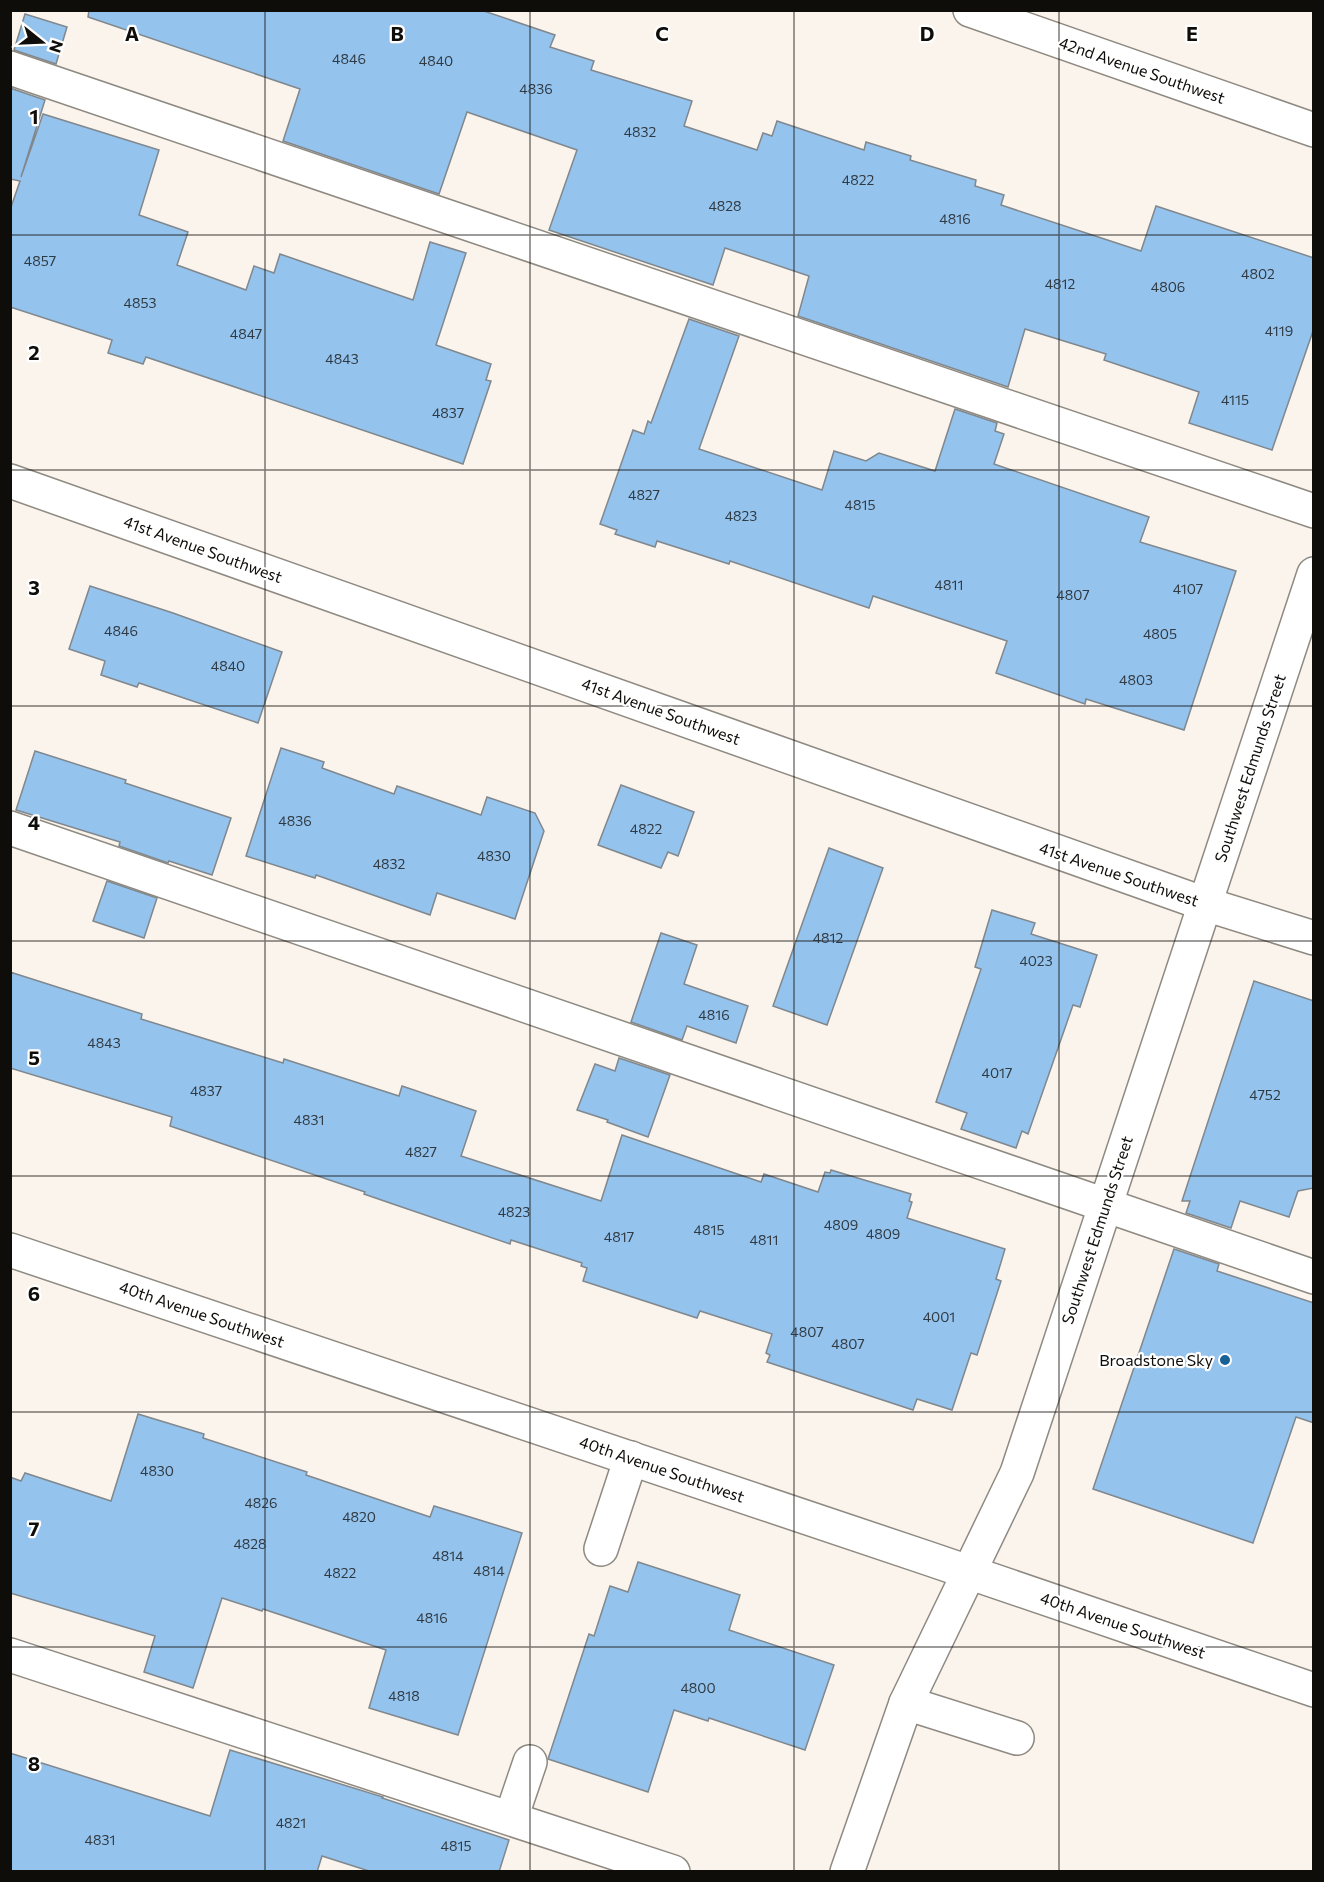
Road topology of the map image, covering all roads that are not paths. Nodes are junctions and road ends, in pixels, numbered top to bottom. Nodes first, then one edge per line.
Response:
1 (970, 10) edge
2 (10, 68) edge
3 (1314, 130) edge
4 (10, 481) edge
5 (1314, 511) edge
6 (1314, 574) edge
7 (10, 828) edge
8 (1205, 904) junction
9 (1314, 938) edge
10 (1106, 1205) junction
11 (10, 1250) edge
12 (1314, 1277) edge
13 (631, 1458) junction
14 (601, 1549) dead end
15 (969, 1572) junction
16 (10, 1655) edge
17 (1314, 1690) edge
18 (906, 1703) junction
19 (1017, 1738) dead end
20 (530, 1762) dead end
21 (511, 1818) junction
22 (673, 1872) edge
23 (847, 1872) edge

1 - 3 street, 42nd Avenue Southwest
2 - 5 street
4 - 8 street, 41st Avenue Southwest
6 - 8 street, Southwest Edmunds Street
7 - 10 street
8 - 9 street, 41st Avenue Southwest
8 - 10 street, Southwest Edmunds Street
10 - 12 street
10 - 15 street, Southwest Edmunds Street
11 - 13 street, 40th Avenue Southwest
13 - 14 street
13 - 15 street, 40th Avenue Southwest
15 - 17 street, 40th Avenue Southwest
15 - 18 street, Southwest Edmunds Street
16 - 21 street
18 - 19 street
18 - 23 street, Southwest Edmunds Street
20 - 21 street
21 - 22 street

